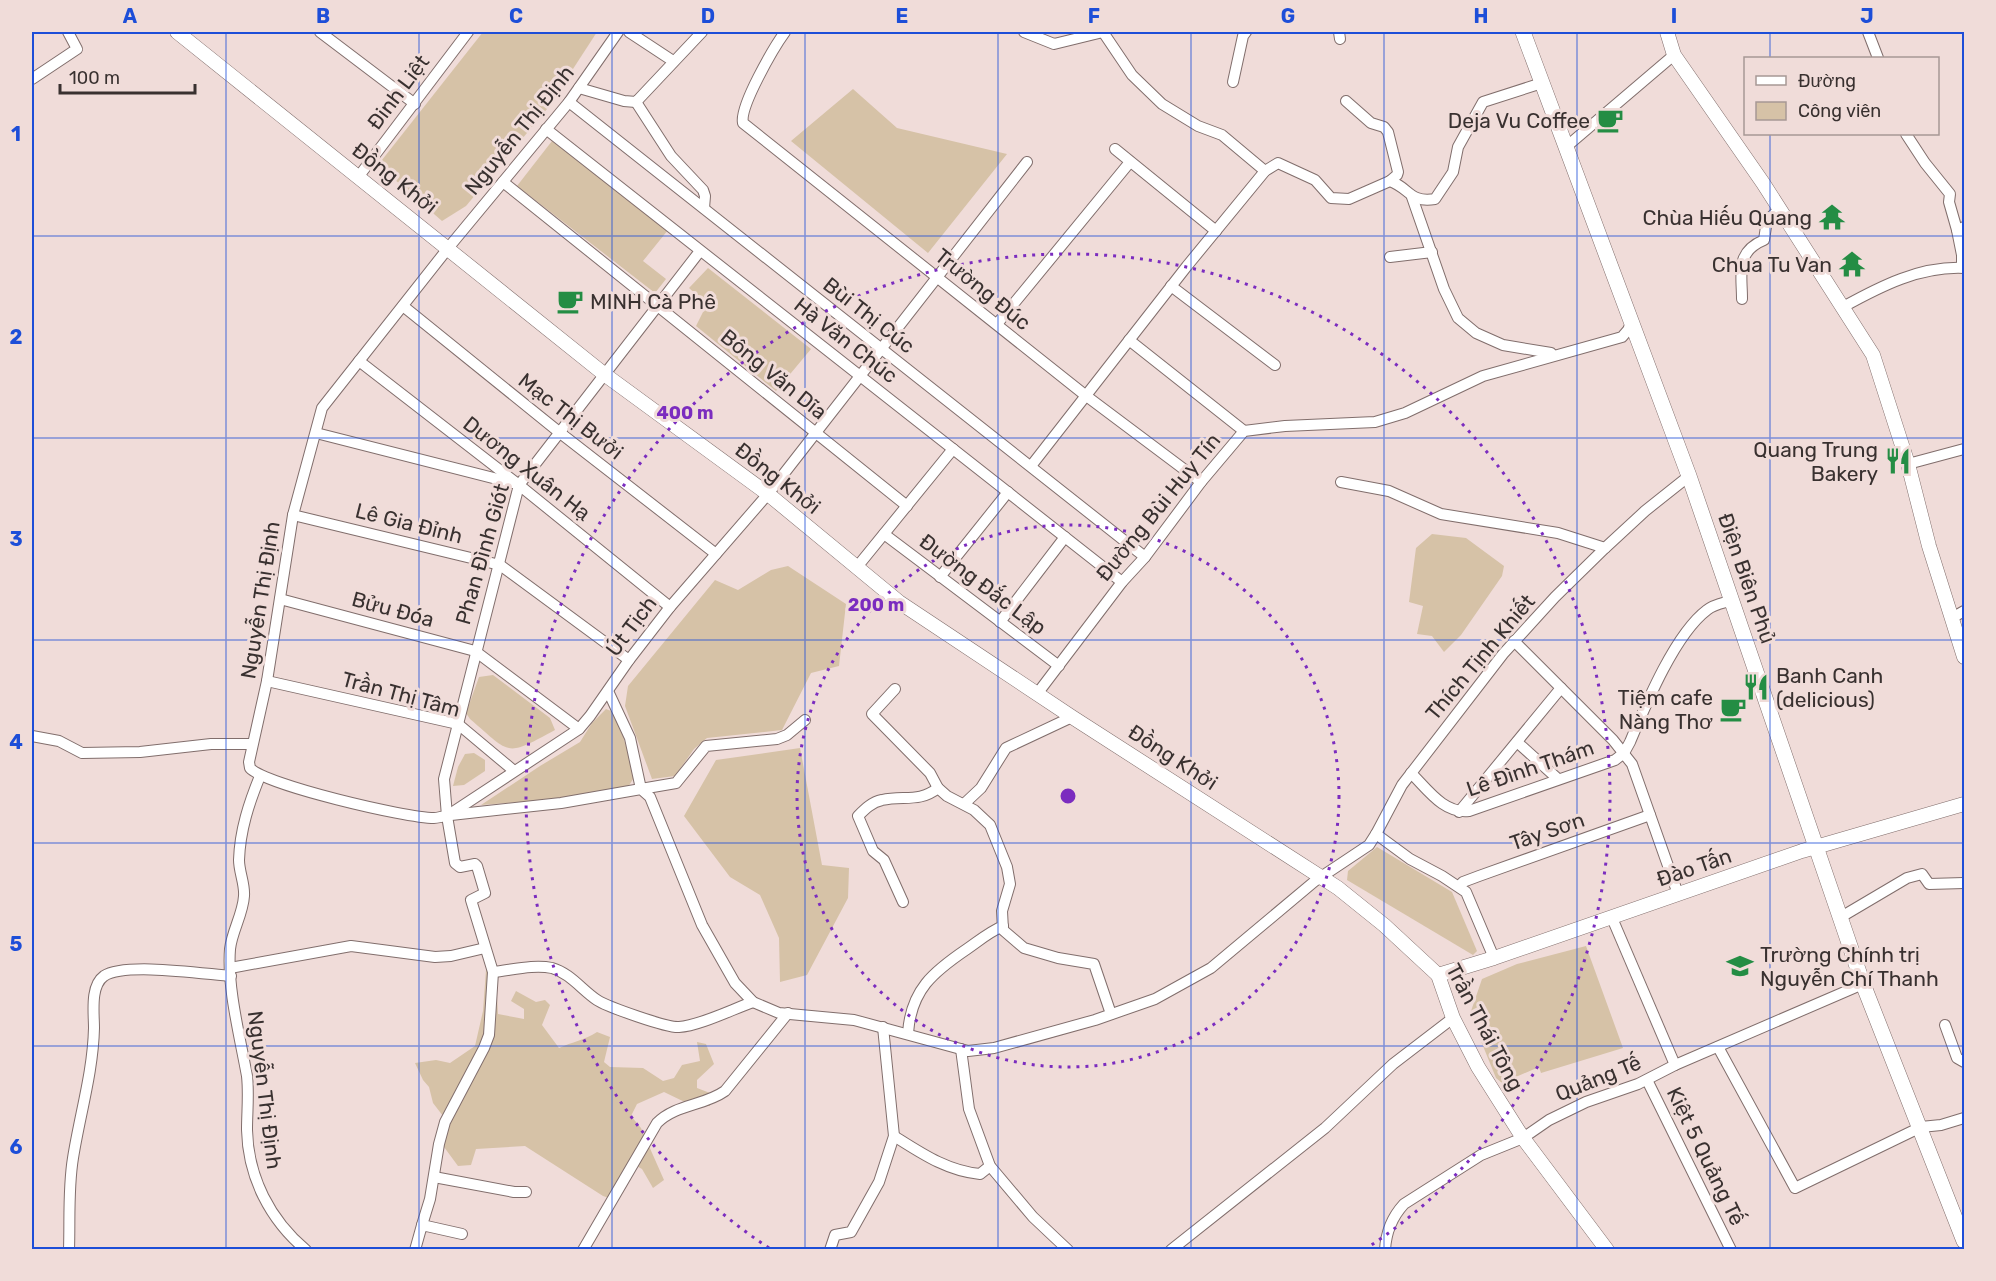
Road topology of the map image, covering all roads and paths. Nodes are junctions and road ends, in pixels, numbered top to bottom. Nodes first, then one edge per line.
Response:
1 (68, 32) edge
2 (177, 32) edge
3 (320, 32) edge
4 (468, 32) edge
5 (618, 32) edge
6 (629, 32) edge
7 (702, 32) edge
8 (785, 32) edge
9 (1024, 32) edge
10 (1103, 32) edge
11 (1246, 32) edge
12 (1523, 32) edge
13 (1667, 32) edge
14 (1868, 32) edge
15 (1674, 55) junction
16 (1878, 57) edge
17 (673, 61) junction
18 (32, 79) edge
19 (1233, 82) dead end
20 (1542, 83) junction
21 (579, 88) junction
22 (1347, 101) dead end
23 (569, 102) junction
24 (636, 102) junction
25 (415, 104) junction
26 (546, 129) junction
27 (1907, 135) edge
28 (1566, 147) junction
29 (1115, 149) dead end
30 (1027, 162) dead end
31 (1130, 162) junction
32 (1265, 171) junction
33 (359, 176) junction
34 (1390, 181) junction
35 (503, 182) junction
36 (1412, 197) junction
37 (704, 208) junction
38 (1780, 209) junction
39 (1961, 229) edge
40 (1216, 231) junction
41 (449, 248) junction
42 (700, 250) junction
43 (1432, 252) junction
44 (1390, 257) dead end
45 (1963, 268) edge
46 (937, 277) junction
47 (1171, 286) junction
48 (1743, 299) dead end
49 (403, 306) junction
50 (657, 306) junction
51 (1844, 307) junction
52 (1632, 321) junction
53 (997, 324) junction
54 (1129, 340) junction
55 (880, 350) junction
56 (1556, 354) junction
57 (359, 362) junction
58 (1275, 365) dead end
59 (604, 374) junction
60 (859, 375) junction
61 (1085, 395) junction
62 (1244, 431) junction
63 (560, 432) junction
64 (815, 432) junction
65 (316, 433) junction
66 (1965, 448) edge
67 (953, 449) junction
68 (1908, 464) junction
69 (1031, 466) junction
70 (1689, 476) junction
71 (1201, 482) junction
72 (1341, 482) dead end
73 (519, 485) junction
74 (1008, 492) junction
75 (768, 494) junction
76 (907, 506) junction
77 (293, 515) junction
78 (884, 534) junction
79 (1065, 537) junction
80 (1605, 548) junction
81 (716, 554) junction
82 (1145, 557) junction
83 (500, 566) junction
84 (857, 567) junction
85 (940, 577) junction
86 (1122, 582) junction
87 (280, 599) junction
88 (1733, 600) junction
89 (670, 607) junction
90 (1958, 615) edge
91 (1000, 622) junction
92 (1514, 641) junction
93 (475, 651) junction
94 (1965, 657) edge
95 (628, 660) junction
96 (1059, 666) junction
97 (267, 681) junction
98 (1561, 688) junction
99 (895, 689) dead end
100 (608, 691) junction
101 (1037, 694) junction
102 (1072, 717) junction
103 (806, 720) dead end
104 (458, 724) junction
105 (579, 729) junction
106 (32, 736) edge
107 (1517, 742) junction
108 (252, 744) junction
109 (1624, 753) junction
110 (513, 770) junction
111 (1411, 773) junction
112 (260, 776) junction
113 (1558, 779) junction
114 (938, 788) junction
115 (641, 789) junction
116 (964, 804) junction
117 (1965, 804) edge
118 (1459, 812) junction
119 (1650, 815) junction
120 (447, 816) junction
121 (1377, 834) junction
122 (1817, 846) junction
123 (1321, 878) junction
124 (1965, 884) edge
125 (1459, 886) junction
126 (1678, 894) junction
127 (903, 902) dead end
128 (1841, 917) junction
129 (1612, 918) junction
130 (1003, 926) junction
131 (485, 948) junction
132 (1494, 958) junction
133 (230, 972) junction
134 (493, 972) junction
135 (1438, 975) junction
136 (1863, 984) junction
137 (753, 1002) junction
138 (788, 1013) junction
139 (1111, 1014) junction
140 (1453, 1018) junction
141 (1945, 1025) dead end
142 (883, 1027) junction
143 (908, 1033) junction
144 (1718, 1047) junction
145 (961, 1049) junction
146 (1965, 1062) edge
147 (1675, 1065) junction
148 (1647, 1080) junction
149 (1965, 1118) edge
150 (1921, 1127) junction
151 (894, 1136) junction
152 (1523, 1138) junction
153 (990, 1166) junction
154 (434, 1177) junction
155 (526, 1192) dead end
156 (422, 1225) junction
157 (462, 1234) dead end
158 (1965, 1241) edge
159 (69, 1250) edge
160 (306, 1250) edge
161 (415, 1250) edge
162 (583, 1250) edge
163 (830, 1250) edge
164 (1068, 1250) edge
165 (1171, 1250) edge
166 (1385, 1250) edge
167 (1607, 1250) edge
168 (1731, 1250) edge

1 - 18 street
2 - 33 street, Đồng Khởi
3 - 25 street
4 - 25 street, Đinh Liệt
5 - 21 street, Nguyễn Thị Định
6 - 17 street
7 - 17 street
8 - 46 street, Trường Đúc
9 - 10 street
10 - 32 street
11 - 19 street
12 - 20 main road, Điện Biên Phủ
13 - 15 street
14 - 16 street
15 - 28 street
15 - 38 street
17 - 24 street
20 - 28 main road, Điện Biên Phủ
20 - 36 street
21 - 23 street, Nguyễn Thị Định
21 - 24 street
22 - 34 street
23 - 26 street, Nguyễn Thị Định
23 - 37 street, Bùi Thị Cúc
24 - 37 street
25 - 33 street, Đinh Liệt
26 - 35 street, Nguyễn Thị Định
26 - 42 street, Hà Văn Chúc
27 - 39 street
28 - 52 main road, Điện Biên Phủ
29 - 31 street
30 - 46 street, Út Tịch
31 - 40 street
31 - 53 street
32 - 34 street
32 - 40 street
33 - 41 street, Đồng Khởi
34 - 36 street
35 - 41 street, Nguyễn Thị Định
35 - 50 street, Bông Văn Dĩa
36 - 43 street
37 - 55 street, Bùi Thị Cúc
38 - 48 street
38 - 51 street
39 - 45 street
40 - 47 street
41 - 49 street, Nguyễn Thị Định
41 - 59 street, Đồng Khởi
42 - 50 street, Phan Đình Giót
42 - 60 street, Hà Văn Chúc
43 - 44 street
43 - 56 street
45 - 51 street
46 - 53 street, Trường Đúc
46 - 55 street, Út Tịch
47 - 54 street
47 - 58 street
49 - 57 street, Nguyễn Thị Định
49 - 63 street, Mạc Thị Bưởi
50 - 59 street, Phan Đình Giót
50 - 64 street, Bông Văn Dĩa
51 - 68 street
52 - 56 street, Đường Bùi Huy Tín
52 - 70 main road, Điện Biên Phủ
53 - 61 street, Trường Đúc
54 - 61 street
54 - 62 street
55 - 60 street, Út Tịch
55 - 69 street, Bùi Thị Cúc
56 - 62 street, Đường Bùi Huy Tín
57 - 65 street, Nguyễn Thị Định
57 - 73 street, Dương Xuân Hạ
59 - 63 street, Phan Đình Giót
59 - 75 street, Đồng Khởi
60 - 64 street, Út Tịch
60 - 67 street, Hà Văn Chúc
61 - 69 street
61 - 71 street, Trường Đúc
62 - 71 street, Đường Bùi Huy Tín
63 - 73 street, Phan Đình Giót
63 - 81 street, Mạc Thị Bưởi
64 - 75 street, Út Tịch
64 - 76 street, Bông Văn Dĩa
65 - 73 street
65 - 77 street, Nguyễn Thị Định
66 - 68 street
67 - 74 street, Hà Văn Chúc
67 - 76 street
68 - 90 street
69 - 82 street, Bùi Thị Cúc
70 - 80 street, Thích Tịnh Khiết
70 - 88 main road, Điện Biên Phủ
71 - 82 street, Đường Bùi Huy Tín
72 - 80 street
73 - 83 street, Phan Đình Giót
73 - 89 street, Dương Xuân Hạ
74 - 79 street, Hà Văn Chúc
74 - 85 street
75 - 81 street, Út Tịch
75 - 84 street, Đồng Khởi
76 - 78 street
77 - 83 street, Lê Gia Đỉnh
77 - 87 street, Nguyễn Thị Định
78 - 84 street
78 - 85 street, Đường Đắc Lập
79 - 86 street, Hà Văn Chúc
79 - 91 street
80 - 92 street, Thích Tịnh Khiết
81 - 89 street, Út Tịch
82 - 86 street, Đường Bùi Huy Tín
83 - 93 street, Phan Đình Giót
83 - 95 street, Lê Gia Đỉnh
84 - 101 street, Đồng Khởi
85 - 91 street, Đường Đắc Lập
86 - 96 street, Đường Bùi Huy Tín
87 - 93 street, Bửu Đóa
87 - 97 street, Nguyễn Thị Định
88 - 109 street, Lê Đình Thám
88 - 122 main road, Điện Biên Phủ
89 - 95 street, Út Tịch
90 - 94 street
91 - 96 street, Đường Đắc Lập
92 - 98 street
92 - 111 street, Thích Tịnh Khiết
93 - 104 street, Phan Đình Giót
93 - 105 street, Bửu Đóa
95 - 100 street, Út Tịch
96 - 101 street, Đường Bùi Huy Tín
97 - 104 street, Trần Thị Tâm
97 - 108 street, Nguyễn Thị Định
98 - 107 street
98 - 109 street
99 - 114 street
100 - 105 street, Út Tịch
100 - 115 street
101 - 102 street, Đồng Khởi
102 - 116 street
102 - 123 street, Đồng Khởi
103 - 115 street
104 - 110 street, Trần Thị Tâm
104 - 120 street, Phan Đình Giót
105 - 110 street, Út Tịch
106 - 108 street
107 - 113 street
107 - 118 street
108 - 112 street, Nguyễn Thị Định
109 - 113 street, Lê Đình Thám
109 - 119 street
110 - 120 street, Út Tịch
111 - 118 street, Lê Đình Thám
111 - 121 street, Thích Tịnh Khiết
112 - 120 street
112 - 133 street, Nguyễn Thị Định
113 - 118 street, Lê Đình Thám
114 - 116 street
114 - 127 street
115 - 120 street
115 - 137 street
116 - 130 street
117 - 122 street, Đào Tấn
119 - 125 street, Tây Sơn
119 - 126 street
120 - 131 street, Phan Đình Giót
121 - 123 street, Thích Tịnh Khiết
121 - 125 street
122 - 126 street, Đào Tấn
122 - 128 main road, Điện Biên Phủ
123 - 135 street, Trần Thái Tông
123 - 139 street, Thích Tịnh Khiết
124 - 128 street
125 - 132 street
126 - 129 street, Đào Tấn
128 - 136 main road, Điện Biên Phủ
129 - 132 street, Đào Tấn
129 - 147 street
130 - 139 street
130 - 143 street
131 - 133 street
131 - 134 street
132 - 135 street, Đào Tấn
133 - 159 street
133 - 160 street, Nguyễn Thị Định
134 - 137 street
134 - 154 street
135 - 140 street, Trần Thái Tông
136 - 144 street, Quảng Tế
136 - 150 main road, Điện Biên Phủ
137 - 138 street, Thích Tịnh Khiết
138 - 142 street, Thích Tịnh Khiết
138 - 162 street
139 - 145 street, Thích Tịnh Khiết
140 - 152 street, Trần Thái Tông
140 - 165 street
141 - 146 street
142 - 143 street, Thích Tịnh Khiết
142 - 151 street
143 - 145 street, Thích Tịnh Khiết
144 - 147 street, Quảng Tế
144 - 150 street
145 - 153 street
147 - 148 street, Quảng Tế
148 - 152 street, Quảng Tế
148 - 168 street, Kiệt 5 Quảng Tế
149 - 150 street
150 - 158 main road, Điện Biên Phủ
151 - 153 street
151 - 163 street
152 - 166 street, Quảng Tế
152 - 167 street, Trần Thái Tông
153 - 164 street
154 - 155 street
154 - 156 street
156 - 157 street
156 - 161 street

